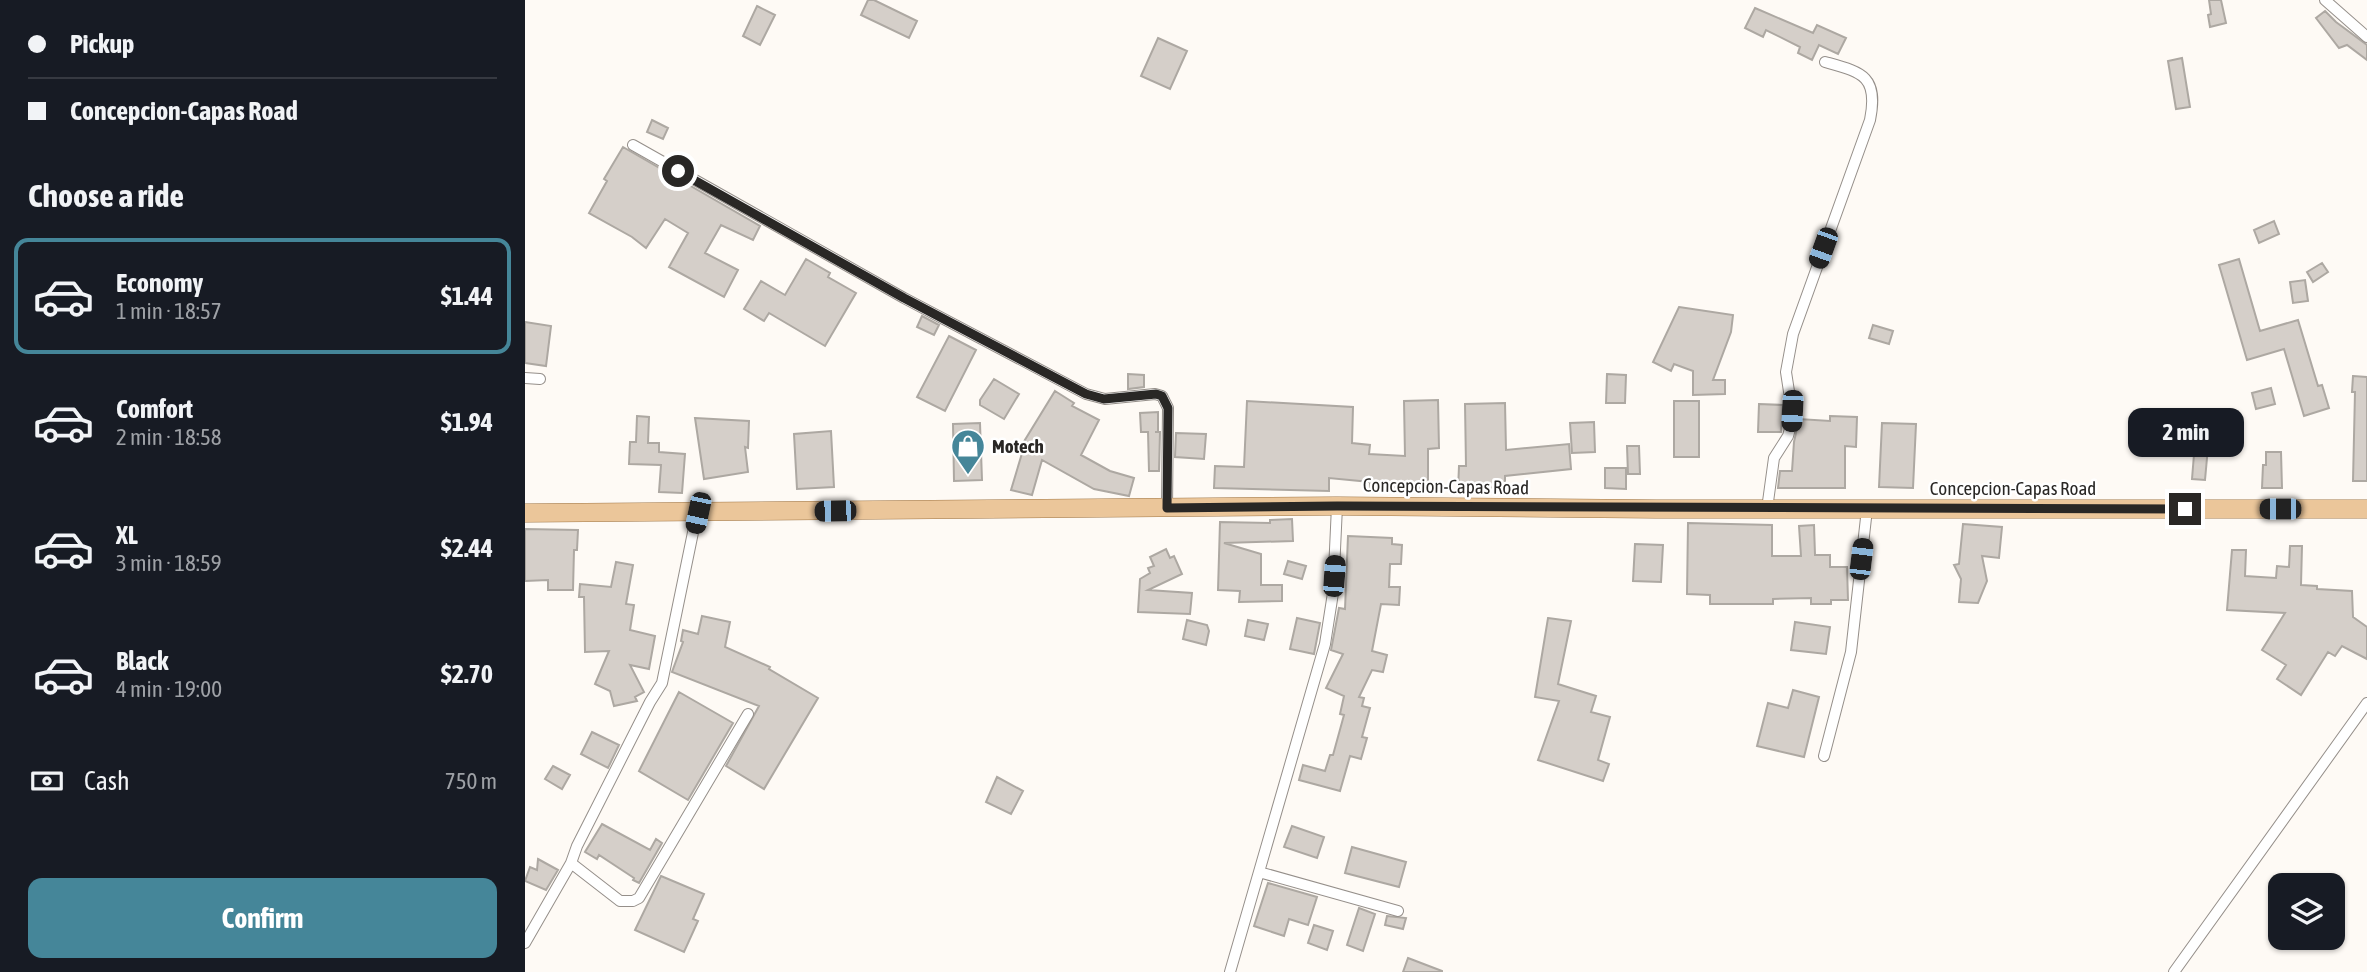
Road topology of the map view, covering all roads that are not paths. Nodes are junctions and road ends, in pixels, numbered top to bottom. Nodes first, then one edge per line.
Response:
1 (2325, 0) edge
2 (2367, 37) edge
3 (1825, 62) dead end
4 (633, 145) dead end
5 (525, 377) edge
6 (540, 379) dead end
7 (1337, 506) junction
8 (1167, 508) junction
9 (1767, 509) junction
10 (1867, 509) junction
11 (2367, 509) edge
12 (525, 513) edge
13 (698, 513) junction
14 (2367, 703) edge
15 (748, 714) dead end
16 (1824, 756) dead end
17 (571, 863) junction
18 (1259, 872) junction
19 (1398, 911) dead end
20 (525, 943) edge
21 (1230, 972) edge
22 (2174, 972) edge

1 - 2 street
3 - 9 street
4 - 8 street
5 - 6 street
7 - 8 main road, Concepcion-Capas Road
7 - 9 main road, Concepcion-Capas Road
7 - 18 street
8 - 13 main road, Concepcion-Capas Road
9 - 10 main road, Concepcion-Capas Road
10 - 11 main road, Concepcion-Capas Road
10 - 16 street
12 - 13 main road, Concepcion-Capas Road
13 - 17 street
14 - 22 street
15 - 17 street
17 - 20 street
18 - 19 street
18 - 21 street

